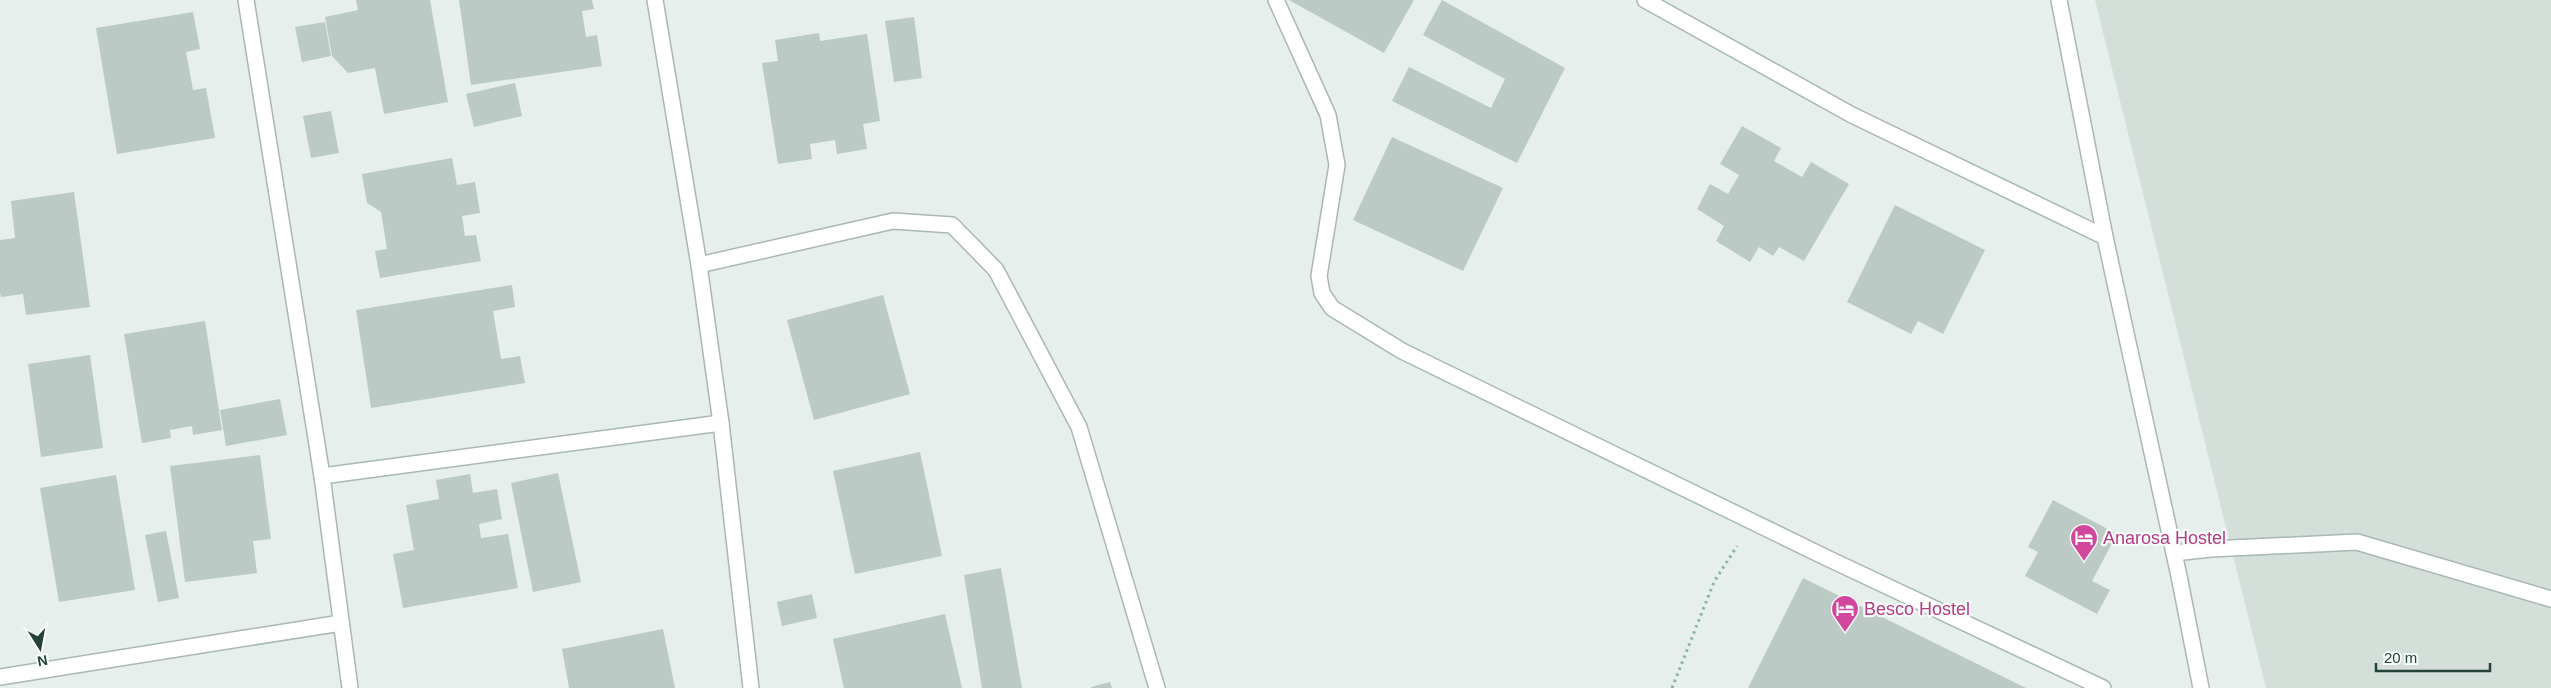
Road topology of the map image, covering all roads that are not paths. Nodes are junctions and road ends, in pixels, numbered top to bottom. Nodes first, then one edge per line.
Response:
1 (246, 0) edge
2 (656, 0) edge
3 (1276, 0) edge
4 (1645, 0) edge
5 (2060, 0) edge
6 (2105, 237) junction
7 (699, 265) junction
8 (721, 423) junction
9 (322, 476) junction
10 (2174, 553) junction
11 (2551, 598) edge
12 (341, 623) junction
13 (0, 677) edge
14 (350, 688) edge
15 (751, 688) edge
16 (1157, 688) edge
17 (2103, 688) edge
18 (2201, 688) edge

1 - 9 street
2 - 7 street
3 - 17 street
4 - 6 street
5 - 6 street
6 - 10 street
7 - 8 street
7 - 16 street
8 - 9 street
8 - 15 street
9 - 12 street
10 - 11 street
10 - 18 street
12 - 13 street
12 - 14 street

